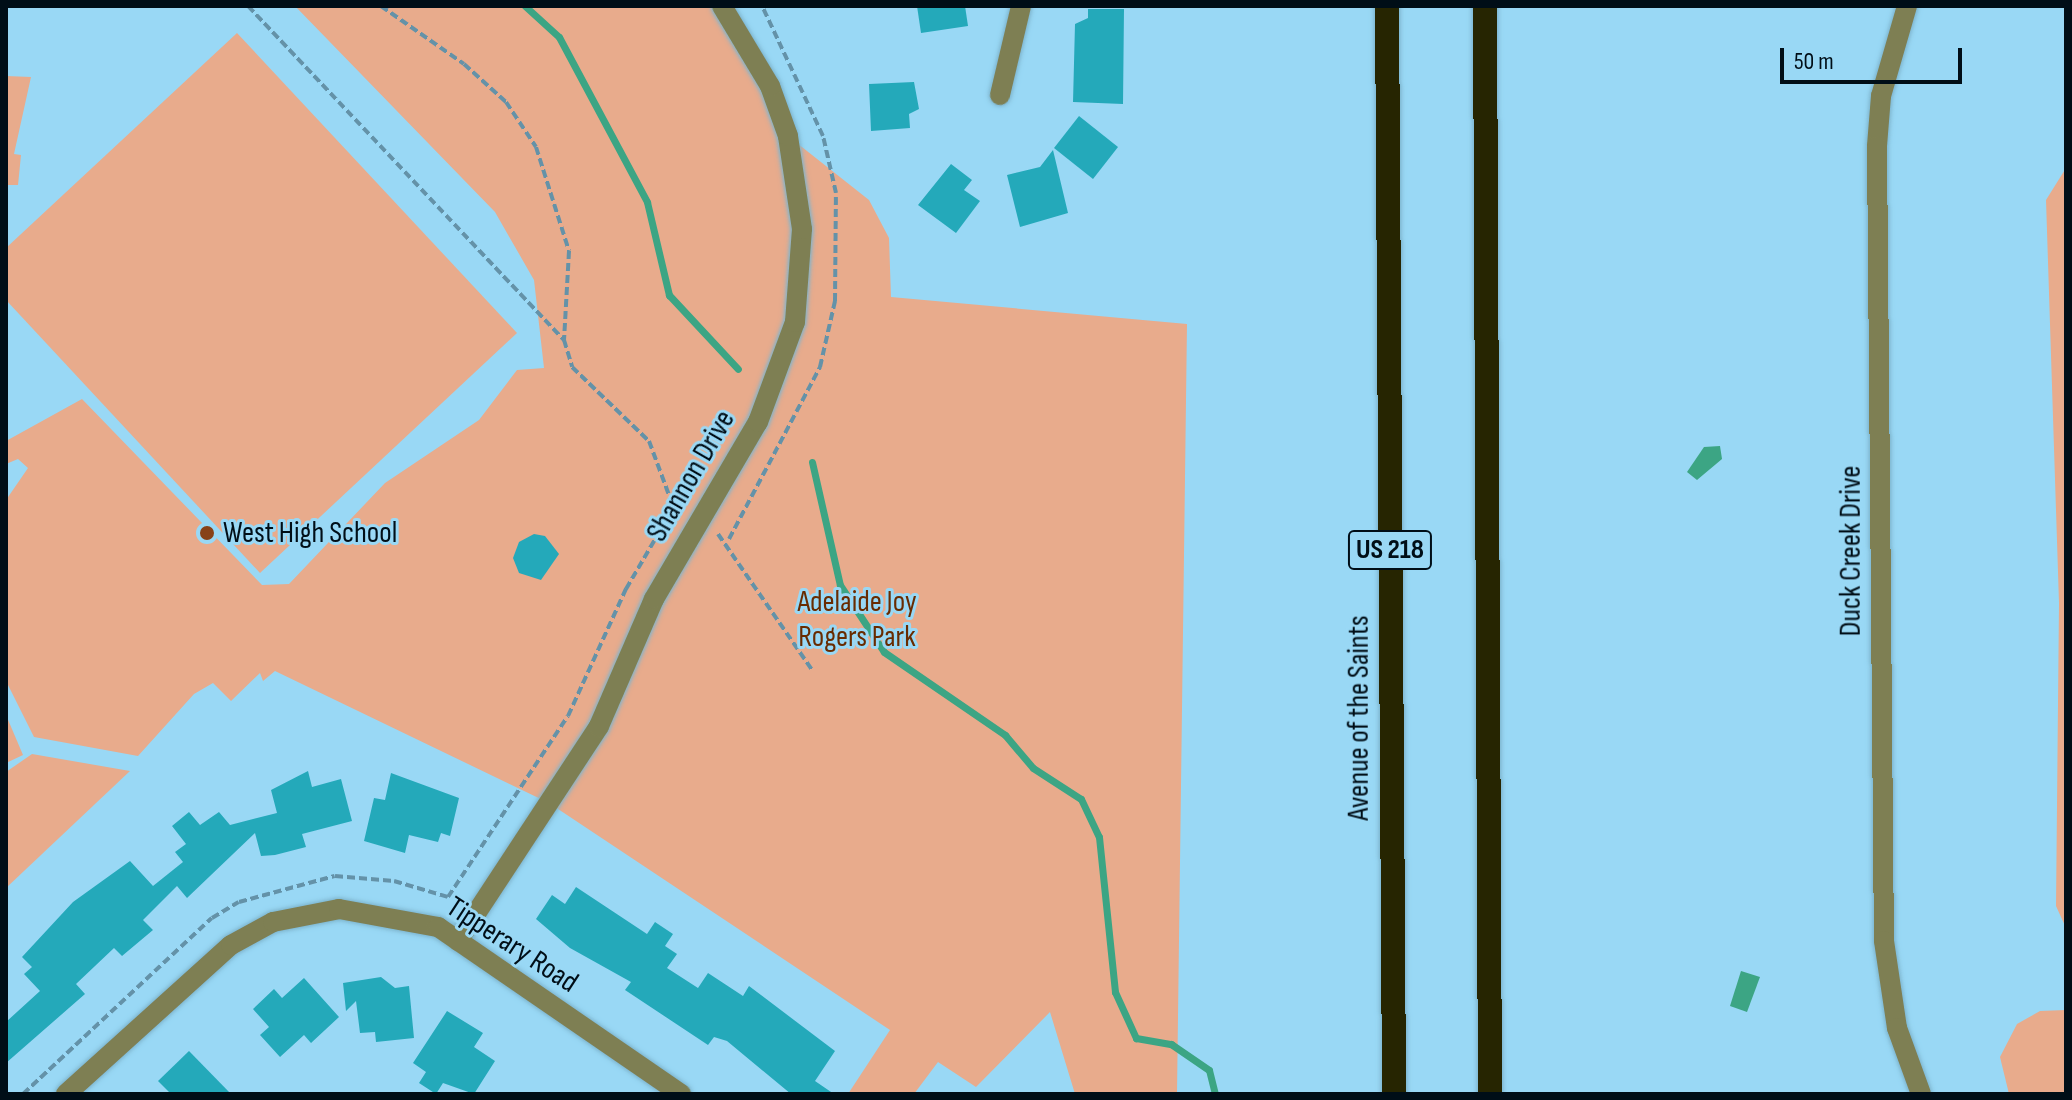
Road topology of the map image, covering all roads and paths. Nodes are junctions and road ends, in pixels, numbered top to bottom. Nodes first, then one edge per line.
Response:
1 (248, 6) edge
2 (381, 6) edge
3 (722, 6) edge
4 (1021, 6) edge
5 (1387, 6) edge
6 (1485, 6) edge
7 (1907, 6) edge
8 (1000, 95) dead end
9 (564, 340) junction
10 (729, 539) dead end
11 (813, 671) dead end
12 (448, 897) dead end
13 (458, 941) junction
14 (674, 1092) edge
15 (70, 1093) edge
16 (1394, 1094) edge
17 (1490, 1094) edge
18 (1921, 1094) edge

1 - 9 path
2 - 9 path
3 - 13 street, Shannon Drive
4 - 8 street
5 - 16 highway, Avenue of the Saints / US 218
6 - 17 highway
7 - 18 street, Duck Creek Drive
9 - 12 path
10 - 11 path
13 - 14 street, Tipperary Road
13 - 15 street, Tipperary Road

